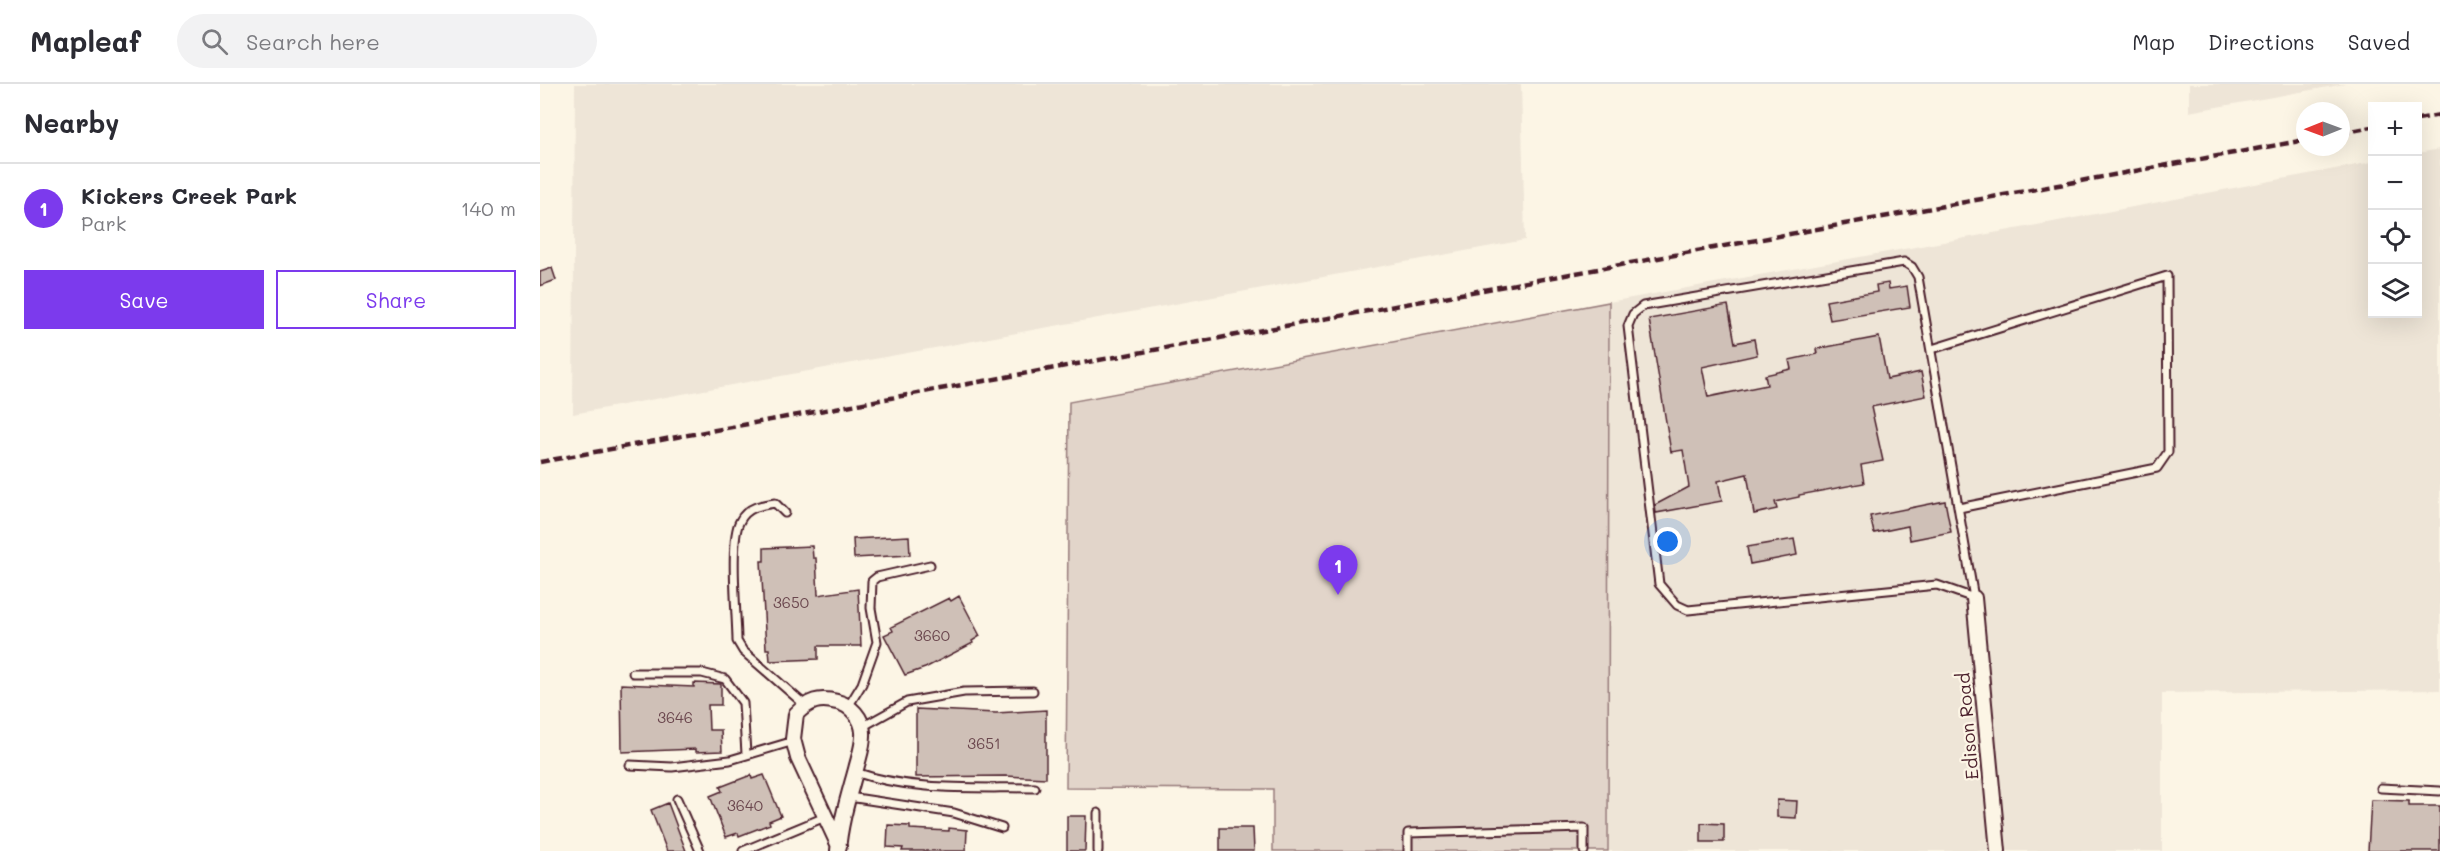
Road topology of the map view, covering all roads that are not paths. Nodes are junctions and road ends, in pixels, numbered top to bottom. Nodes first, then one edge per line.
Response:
1 (1932, 349) junction
2 (1959, 508) junction
3 (785, 513) dead end
4 (930, 565) dead end
5 (1974, 598) junction
6 (633, 673) dead end
7 (1033, 692) dead end
8 (805, 705) junction
9 (848, 707) junction
10 (862, 727) junction
11 (794, 741) junction
12 (746, 754) junction
13 (630, 765) dead end
14 (855, 772) junction
15 (1035, 788) dead end
16 (2381, 788) dead end
17 (2440, 791) edge
18 (849, 797) junction
19 (677, 799) dead end
20 (1098, 813) dead end
21 (825, 817) junction
22 (1002, 828) dead end
23 (838, 848) edge
24 (700, 851) edge
25 (743, 851) edge
26 (1098, 851) edge
27 (1408, 851) edge
28 (1584, 851) edge
29 (1998, 851) edge

1 - 2 lane
1 - 2 lane
1 - 5 lane
2 - 5 lane
3 - 8 lane
4 - 9 lane
5 - 29 street, Edison Road
6 - 12 lane
7 - 10 lane
8 - 9 street
8 - 11 street
9 - 10 street
10 - 14 street
11 - 12 lane
11 - 21 street
12 - 13 lane
14 - 15 lane
14 - 18 street
16 - 17 lane
18 - 22 lane
18 - 23 street
19 - 24 lane
20 - 26 lane
21 - 23 street
21 - 25 lane
27 - 28 lane

